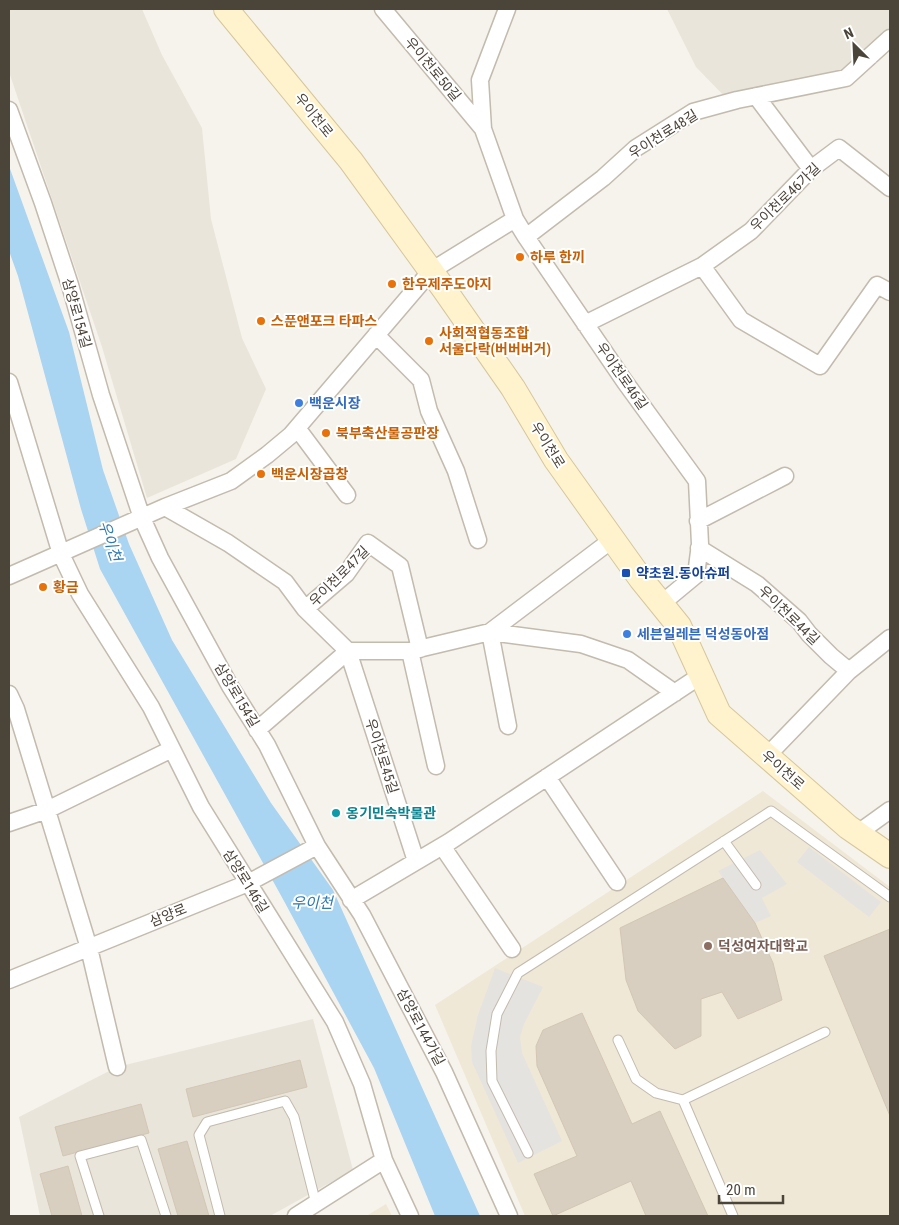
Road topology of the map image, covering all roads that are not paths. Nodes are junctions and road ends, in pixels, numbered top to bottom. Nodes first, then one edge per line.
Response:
1 (226, 9) edge
2 (383, 9) edge
3 (507, 9) edge
4 (890, 38) edge
5 (756, 96) junction
6 (9, 110) edge
7 (483, 130) junction
8 (811, 169) junction
9 (890, 188) edge
10 (515, 219) junction
11 (526, 237) junction
12 (702, 266) junction
13 (431, 271) junction
14 (888, 288) edge
15 (585, 324) junction
16 (376, 335) junction
17 (9, 382) edge
18 (297, 428) junction
19 (785, 476) dead end
20 (347, 495) dead end
21 (165, 506) junction
22 (142, 518) junction
23 (698, 521) junction
24 (614, 539) junction
25 (478, 540) dead end
26 (699, 548) junction
27 (61, 554) junction
28 (9, 576) edge
29 (661, 604) junction
30 (306, 610) junction
31 (490, 632) junction
32 (890, 638) edge
33 (415, 650) junction
34 (348, 651) junction
35 (849, 671) junction
36 (700, 676) junction
37 (675, 693) junction
38 (9, 694) edge
39 (508, 726) dead end
40 (257, 730) junction
41 (172, 749) junction
42 (767, 756) junction
43 (436, 766) dead end
44 (547, 777) junction
45 (47, 810) junction
46 (890, 810) edge
47 (9, 823) edge
48 (858, 833) junction
49 (724, 841) junction
50 (317, 846) junction
51 (442, 846) junction
52 (890, 856) edge
53 (416, 861) junction
54 (617, 882) dead end
55 (248, 883) junction
56 (756, 884) dead end
57 (890, 897) edge
58 (351, 900) junction
59 (89, 948) junction
60 (512, 949) dead end
61 (9, 980) edge
62 (825, 1032) dead end
63 (618, 1040) dead end
64 (116, 1067) dead end
65 (683, 1100) junction
66 (528, 1153) dead end
67 (384, 1160) junction
68 (316, 1204) junction
69 (98, 1216) edge
70 (166, 1216) edge
71 (220, 1216) edge
72 (296, 1216) edge
73 (410, 1216) edge
74 (509, 1216) edge
75 (733, 1216) edge

1 - 13 street, 우이천로
2 - 7 street, 우이천로50길
3 - 7 street
4 - 5 street, 우이천로48길
5 - 8 street
5 - 11 street, 우이천로48길
6 - 22 street, 삼양로154길
7 - 10 street
8 - 9 street, 우이천로46가길
8 - 12 street, 우이천로46가길
10 - 11 street
10 - 13 street
11 - 15 street, 우이천로46길
12 - 14 street
12 - 15 street, 우이천로46가길
13 - 16 street
13 - 24 street, 우이천로
15 - 23 street, 우이천로46길
16 - 18 street
16 - 25 street
17 - 27 street
18 - 20 street
18 - 21 street
19 - 23 street
21 - 22 street
21 - 30 street, 우이천로47길
22 - 27 street
22 - 40 street, 삼양로154길
23 - 26 street, 우이천로46길
24 - 29 street, 우이천로
24 - 31 street
26 - 29 street, 우이천로46길
26 - 35 street, 우이천로44길
27 - 28 street
27 - 41 street, 삼양로146길
29 - 36 street, 우이천로
30 - 33 street, 우이천로47길
30 - 34 street, 우이천로47길
31 - 33 street
31 - 37 street
31 - 39 street
32 - 35 street
33 - 34 street
33 - 43 street, 우이천로47길
34 - 40 street
34 - 53 street, 우이천로45길
35 - 42 street
36 - 37 street
36 - 42 street, 우이천로
37 - 44 street
38 - 45 street
40 - 50 street, 삼양로154길
41 - 45 street
41 - 55 street, 삼양로146길
42 - 48 street, 우이천로
44 - 51 street
44 - 54 street
45 - 47 street
45 - 59 street
46 - 48 street
48 - 52 street, 우이천로
49 - 56 lane
49 - 57 lane
49 - 66 lane
50 - 55 street, 삼양로
50 - 58 street, 삼양로144가길
51 - 53 street
51 - 60 street
53 - 58 street
55 - 59 street, 삼양로
55 - 67 street, 삼양로146길
58 - 74 street, 삼양로144가길
59 - 61 street, 삼양로
59 - 64 street
62 - 65 lane
63 - 65 lane
65 - 75 lane
67 - 68 street
67 - 73 street, 삼양로146길
68 - 71 lane
68 - 72 street
69 - 70 lane

